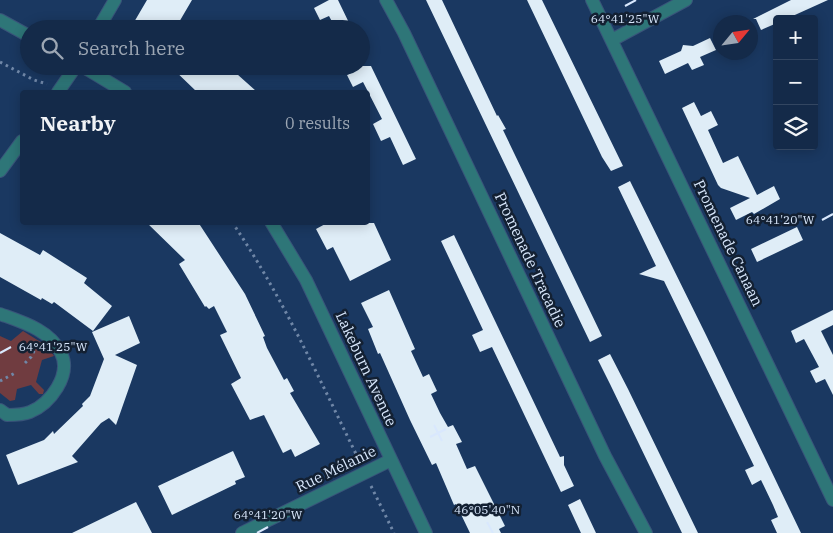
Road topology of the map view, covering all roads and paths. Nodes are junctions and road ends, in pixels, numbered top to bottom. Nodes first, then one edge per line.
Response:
1 (115, 0) edge
2 (386, 0) edge
3 (592, 0) edge
4 (686, 0) edge
5 (0, 20) edge
6 (103, 20) edge
7 (20, 31) edge
8 (612, 40) junction
9 (0, 62) edge
10 (20, 73) edge
11 (25, 75) edge
12 (70, 75) edge
13 (97, 75) edge
14 (34, 80) dead end
15 (59, 90) edge
16 (122, 90) edge
17 (20, 144) edge
18 (0, 171) edge
19 (234, 225) edge
20 (273, 225) edge
21 (0, 314) edge
22 (43, 333) junction
23 (26, 363) dead end
24 (17, 372) dead end
25 (0, 381) edge
26 (0, 410) edge
27 (391, 460) junction
28 (365, 473) junction
29 (833, 500) edge
30 (242, 533) edge
31 (394, 533) edge
32 (426, 533) edge
33 (646, 533) edge

1 - 6 street
2 - 33 street, Promenade Tracadie
3 - 8 street, Promenade Canaan
4 - 8 street
5 - 7 street
8 - 29 street, Promenade Canaan
9 - 10 path
11 - 14 path
12 - 15 street
13 - 16 street
17 - 18 street
19 - 28 path
20 - 27 street, Lakeburn Avenue
21 - 22 street
22 - 23 path
22 - 26 street
24 - 25 path
27 - 28 street, Rue Mélanie
27 - 32 street, Lakeburn Avenue
28 - 30 street, Rue Mélanie
28 - 31 path

